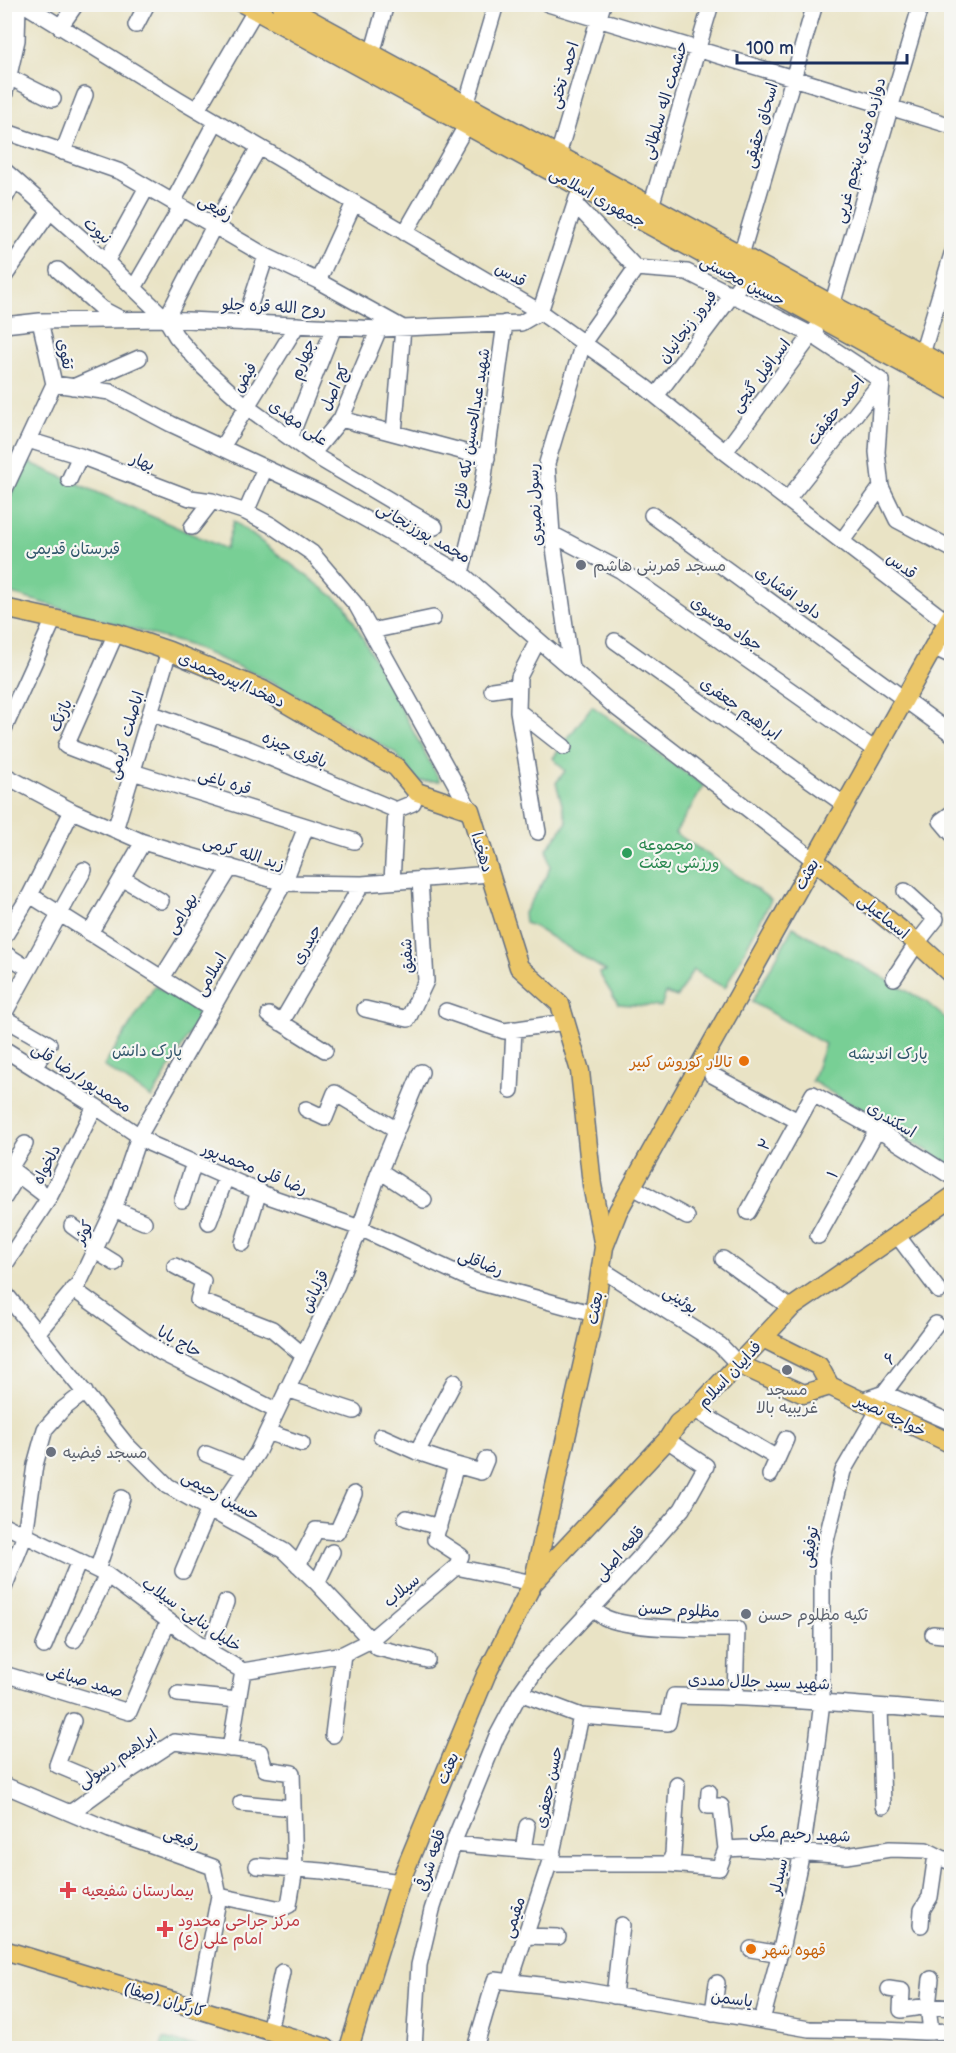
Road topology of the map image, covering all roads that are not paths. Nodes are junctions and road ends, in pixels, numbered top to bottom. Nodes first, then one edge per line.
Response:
1 (18, 4) edge
2 (24, 4) edge
3 (76, 4) edge
4 (147, 4) edge
5 (281, 4) edge
6 (386, 4) edge
7 (496, 4) edge
8 (548, 4) edge
9 (603, 4) edge
10 (711, 4) edge
11 (814, 4) edge
12 (921, 4) edge
13 (250, 8) edge
14 (598, 20) junction
15 (136, 25) dead end
16 (60, 27) junction
17 (698, 50) junction
18 (372, 54) junction
19 (8, 72) edge
20 (793, 78) junction
21 (85, 95) dead end
22 (4, 97) edge
23 (53, 99) dead end
24 (466, 105) junction
25 (890, 108) junction
26 (197, 110) junction
27 (216, 121) junction
28 (466, 126) junction
29 (951, 126) edge
30 (4, 131) edge
31 (259, 147) junction
32 (63, 152) junction
33 (558, 155) junction
34 (10, 175) edge
35 (147, 187) junction
36 (578, 196) junction
37 (4, 200) edge
38 (354, 203) junction
39 (177, 205) junction
40 (651, 206) junction
41 (50, 211) junction
42 (214, 226) junction
43 (405, 233) junction
44 (741, 255) junction
45 (951, 255) edge
46 (266, 256) junction
47 (106, 262) junction
48 (636, 268) junction
49 (58, 270) dead end
50 (4, 277) edge
51 (745, 278) junction
52 (318, 281) junction
53 (134, 288) junction
54 (733, 295) junction
55 (540, 312) junction
56 (123, 320) junction
57 (166, 320) junction
58 (822, 320) junction
59 (40, 321) junction
60 (244, 323) junction
61 (505, 323) junction
62 (4, 325) edge
63 (297, 325) junction
64 (334, 327) junction
65 (403, 328) junction
66 (379, 329) junction
67 (583, 343) junction
68 (922, 354) junction
69 (139, 358) dead end
70 (951, 370) edge
71 (882, 381) junction
72 (54, 384) junction
73 (73, 387) junction
74 (951, 390) edge
75 (656, 396) junction
76 (247, 408) junction
77 (340, 419) junction
78 (394, 433) junction
79 (290, 438) junction
80 (28, 440) junction
81 (222, 447) junction
82 (725, 452) junction
83 (312, 454) junction
84 (80, 456) junction
85 (487, 458) junction
86 (265, 468) junction
87 (69, 480) dead end
88 (881, 487) junction
89 (4, 491) edge
90 (787, 500) junction
91 (212, 501) junction
92 (246, 512) junction
93 (652, 515) dead end
94 (192, 527) dead end
95 (435, 527) dead end
96 (552, 534) junction
97 (842, 541) junction
98 (951, 549) edge
99 (461, 573) junction
100 (4, 608) edge
101 (433, 618) dead end
102 (54, 619) junction
103 (950, 620) edge
104 (371, 631) junction
105 (116, 633) junction
106 (538, 640) junction
107 (615, 641) dead end
108 (933, 647) junction
109 (169, 651) junction
110 (951, 656) edge
111 (571, 668) junction
112 (519, 686) junction
113 (492, 690) dead end
114 (905, 698) junction
115 (518, 711) junction
116 (150, 713) junction
117 (4, 729) edge
118 (951, 734) edge
119 (564, 747) dead end
120 (875, 750) junction
121 (133, 772) junction
122 (4, 775) edge
123 (417, 792) junction
124 (845, 805) junction
125 (396, 810) junction
126 (470, 810) junction
127 (72, 811) junction
128 (951, 813) edge
129 (306, 827) junction
130 (115, 830) junction
131 (538, 832) dead end
132 (951, 834) edge
133 (354, 841) dead end
134 (143, 842) junction
135 (814, 860) junction
136 (231, 867) junction
137 (84, 870) dead end
138 (490, 874) junction
139 (122, 878) junction
140 (420, 879) junction
141 (392, 881) junction
142 (284, 883) junction
143 (362, 884) junction
144 (905, 891) dead end
145 (30, 895) junction
146 (161, 902) dead end
147 (59, 913) junction
148 (90, 933) junction
149 (4, 937) edge
150 (917, 943) junction
151 (4, 953) edge
152 (29, 969) junction
153 (951, 975) edge
154 (162, 978) junction
155 (894, 978) dead end
156 (211, 1009) junction
157 (365, 1009) dead end
158 (446, 1011) dead end
159 (4, 1016) edge
160 (565, 1022) junction
161 (514, 1029) junction
162 (4, 1049) edge
163 (325, 1050) dead end
164 (34, 1068) junction
165 (421, 1072) dead end
166 (712, 1075) dead end
167 (511, 1090) dead end
168 (813, 1094) joint
169 (95, 1106) junction
170 (306, 1109) dead end
171 (798, 1121) junction
172 (397, 1130) junction
173 (877, 1130) junction
174 (139, 1136) junction
175 (25, 1144) dead end
176 (194, 1162) junction
177 (11, 1169) edge
178 (380, 1171) junction
179 (226, 1177) junction
180 (951, 1177) edge
181 (631, 1186) junction
182 (259, 1191) junction
183 (951, 1197) edge
184 (4, 1198) edge
185 (49, 1198) junction
186 (182, 1200) dead end
187 (424, 1200) dead end
188 (114, 1209) junction
189 (748, 1212) dead end
190 (687, 1216) dead end
191 (144, 1222) dead end
192 (208, 1222) dead end
193 (72, 1226) dead end
194 (360, 1228) junction
195 (897, 1235) junction
196 (818, 1236) dead end
197 (243, 1243) dead end
198 (96, 1247) junction
199 (604, 1247) junction
200 (723, 1259) dead end
201 (115, 1263) dead end
202 (4, 1266) edge
203 (175, 1266) dead end
204 (601, 1269) junction
205 (74, 1289) junction
206 (939, 1291) dead end
207 (6, 1300) edge
208 (791, 1308) junction
209 (594, 1314) junction
210 (936, 1324) dead end
211 (38, 1332) junction
212 (762, 1338) junction
213 (303, 1355) junction
214 (738, 1364) junction
215 (454, 1382) dead end
216 (830, 1386) junction
217 (287, 1389) junction
218 (85, 1392) junction
219 (882, 1401) junction
220 (695, 1410) junction
221 (277, 1411) junction
222 (354, 1411) dead end
223 (951, 1423) edge
224 (267, 1432) junction
225 (381, 1436) dead end
226 (667, 1440) junction
227 (786, 1440) dead end
228 (302, 1444) dead end
229 (951, 1444) edge
230 (417, 1452) junction
231 (206, 1454) dead end
232 (777, 1458) junction
233 (486, 1460) dead end
234 (456, 1465) junction
235 (246, 1470) junction
236 (770, 1475) dead end
237 (354, 1494) dead end
238 (122, 1498) dead end
239 (213, 1511) junction
240 (406, 1518) dead end
241 (4, 1525) edge
242 (439, 1527) junction
243 (25, 1535) junction
244 (332, 1552) dead end
245 (80, 1561) junction
246 (298, 1565) junction
247 (456, 1567) junction
248 (183, 1571) dead end
249 (102, 1572) junction
250 (317, 1583) junction
251 (533, 1583) junction
252 (4, 1588) edge
253 (226, 1602) dead end
254 (593, 1608) junction
255 (168, 1621) junction
256 (933, 1634) dead end
257 (951, 1636) edge
258 (74, 1640) dead end
259 (369, 1641) junction
260 (44, 1646) dead end
261 (209, 1651) junction
262 (343, 1654) junction
263 (427, 1660) dead end
264 (243, 1671) junction
265 (4, 1674) edge
266 (520, 1693) junction
267 (178, 1694) dead end
268 (735, 1696) junction
269 (238, 1700) junction
270 (822, 1701) junction
271 (880, 1707) junction
272 (951, 1712) edge
273 (581, 1716) junction
274 (73, 1721) dead end
275 (333, 1735) dead end
276 (230, 1749) junction
277 (4, 1785) edge
278 (677, 1785) dead end
279 (99, 1791) junction
280 (709, 1792) dead end
281 (241, 1803) dead end
282 (883, 1806) dead end
283 (293, 1808) junction
284 (69, 1813) junction
285 (527, 1826) dead end
286 (454, 1844) junction
287 (726, 1849) junction
288 (523, 1850) junction
289 (802, 1852) junction
290 (936, 1855) junction
291 (551, 1858) junction
292 (951, 1863) edge
293 (669, 1864) junction
294 (256, 1866) dead end
295 (296, 1869) junction
296 (400, 1882) junction
297 (219, 1896) junction
298 (622, 1925) dead end
299 (921, 1925) dead end
300 (525, 1936) junction
301 (558, 1937) dead end
302 (751, 1949) dead end
303 (5, 1950) edge
304 (780, 1954) junction
305 (282, 1972) dead end
306 (931, 1979) dead end
307 (510, 1982) junction
308 (717, 1983) dead end
309 (889, 1989) dead end
310 (614, 1996) junction
311 (928, 2006) junction
312 (951, 2008) edge
313 (197, 2009) junction
314 (713, 2013) junction
315 (762, 2020) junction
316 (269, 2031) junction
317 (951, 2031) edge
318 (931, 2032) junction
319 (326, 2049) edge
320 (349, 2049) edge
321 (414, 2049) edge
322 (475, 2049) edge

1 - 19 street
2 - 16 street, قدس
3 - 16 street
4 - 15 street
5 - 18 main road, جمهوری اسلامی
6 - 18 street
7 - 24 street
8 - 14 street
9 - 14 street, احمد تختی
10 - 17 street, حشمت اله سلطانی
11 - 20 street, اسحاق حقیقی
12 - 25 street, دوازده متری پنجم غربی
13 - 26 street
13 - 28 main road, جمهوری اسلامی
14 - 17 street
14 - 33 street, احمد تختی
16 - 26 street, قدس
17 - 20 street
17 - 40 street, حشمت اله سلطانی
18 - 24 main road, جمهوری اسلامی
19 - 22 street
19 - 23 street
20 - 25 street
20 - 44 street, اسحاق حقیقی
21 - 32 street
24 - 33 main road, جمهوری اسلامی
25 - 29 street
25 - 58 street, دوازده متری پنجم غربی
26 - 27 street, قدس
27 - 31 street, قدس
27 - 39 street
28 - 36 main road, جمهوری اسلامی
28 - 43 street
30 - 32 street, رفیعی
31 - 38 street, قدس
31 - 42 street
32 - 35 street, رفیعی
33 - 40 main road, جمهوری اسلامی
34 - 37 street
34 - 41 street, نبوت
35 - 39 street, رفیعی
35 - 47 street
36 - 48 street
36 - 51 main road, جمهوری اسلامی
36 - 55 street
38 - 43 street, قدس
38 - 52 street
39 - 42 street, رفیعی
39 - 53 street
40 - 44 main road, جمهوری اسلامی
41 - 47 street, نبوت
41 - 50 street
42 - 46 street, رفیعی
42 - 57 street
43 - 55 street, قدس
44 - 58 main road, جمهوری اسلامی
45 - 68 street
46 - 52 street, رفیعی
46 - 60 street
47 - 53 street, نبوت
48 - 54 street, حسین محسنی
48 - 67 street, رسول نصیری
49 - 56 street
51 - 54 street, فیروز زنجانیان
51 - 58 main road, جمهوری اسلامی
52 - 65 street, رفیعی
53 - 57 street, نبوت
54 - 58 street, حسین محسنی
54 - 75 street, فیروز زنجانیان
55 - 61 street, روح الله قره جلو
55 - 67 street, قدس
56 - 57 street, روح الله قره جلو
56 - 59 street, روح الله قره جلو
57 - 60 street, روح الله قره جلو
57 - 76 street, علی مهدی
58 - 68 main road, جمهوری اسلامی
58 - 71 street, احمد حقیقت
58 - 74 main road, جمهوری اسلامی
58 - 82 street, اسرافیل گنجی
59 - 62 street, روح الله قره جلو
59 - 72 street, تقوی
60 - 63 street, روح الله قره جلو
61 - 65 street, روح الله قره جلو
61 - 85 street, شهید عبدالحسین یکه فلاح
63 - 64 street, روح الله قره جلو
63 - 76 street, فیض
64 - 66 street, روح الله قره جلو
64 - 79 street, چهارم
65 - 66 street, روح الله قره جلو
65 - 78 street
66 - 77 street, کج اصل
67 - 75 street, قدس
67 - 96 street, رسول نصیری
68 - 70 main road, جمهوری اسلامی
69 - 73 street
71 - 88 street
71 - 90 street, احمد حقیقت
72 - 73 street, محمد پورزنجانی
72 - 80 street, تقوی
73 - 81 street, محمد پورزنجانی
75 - 82 street, قدس
76 - 79 street, علی مهدی
76 - 81 street, فیض
77 - 78 street
77 - 83 street, کج اصل
78 - 85 street
79 - 83 street, علی مهدی
80 - 84 street, بهار
80 - 89 street, تقوی
81 - 86 street, محمد پورزنجانی
82 - 90 street, قدس
83 - 95 street, علی مهدی
84 - 87 street
84 - 91 street, بهار
85 - 99 street, شهید عبدالحسین یکه فلاح
86 - 92 street
86 - 99 street, محمد پورزنجانی
88 - 97 street
88 - 98 street
90 - 97 street, قدس
91 - 92 street, بهار
91 - 94 street
92 - 104 street, دهخدا
93 - 114 street, داود افشاری
96 - 111 street, رسول نصیری
96 - 120 street, جواد موسوی
97 - 103 street, قدس
99 - 106 street, محمد پورزنجانی
100 - 102 main road, دهخدا/پیرمحمدی
101 - 104 street
102 - 105 main road, دهخدا/پیرمحمدی
102 - 117 street
103 - 108 main road, بعثت
104 - 126 street, دهخدا
105 - 109 main road, دهخدا/پیرمحمدی
105 - 121 street, باژنگ
106 - 111 street, محمد پورزنجانی
106 - 112 street
107 - 124 street, ابراهیم جعفری
108 - 110 street
108 - 114 main road, بعثت
109 - 116 street, اباصلت کریمی
109 - 123 main road, دهخدا/پیرمحمدی
111 - 135 street, محمد پورزنجانی
112 - 113 street
112 - 115 street
114 - 118 street, داود افشاری
114 - 120 main road, بعثت
115 - 119 street
115 - 131 street
116 - 121 street, اباصلت کریمی
116 - 125 street, باقری چیزه
120 - 124 main road, بعثت
121 - 129 street, قره باغی
121 - 130 street, اباصلت کریمی
122 - 127 street, زید الله کرمی
123 - 125 street
123 - 126 main road
124 - 135 main road, بعثت
125 - 141 street
126 - 138 main road, دهخدا
127 - 130 street, زید الله کرمی
127 - 145 street
128 - 132 street
129 - 133 street, قره باغی
129 - 142 street, اسلامی
130 - 134 street, زید الله کرمی
134 - 136 street, زید الله کرمی
134 - 139 street
135 - 150 main road, اسماعیلی
135 - 181 main road, بعثت
136 - 142 street, زید الله کرمی
136 - 154 street, بهرامی
137 - 147 street
138 - 140 street, زید الله کرمی
138 - 160 main road, دهخدا
139 - 146 street
139 - 148 street
140 - 141 street, زید الله کرمی
140 - 157 street, شفیق
141 - 143 street, زید الله کرمی
142 - 143 street, زید الله کرمی
142 - 156 street, اسلامی
143 - 163 street, حیدری
144 - 150 street
145 - 147 street
145 - 149 street
147 - 148 street
147 - 152 street
148 - 154 street
150 - 153 main road, اسماعیلی
150 - 155 street
151 - 152 street
152 - 159 street
154 - 156 street
156 - 174 street, اسلامی
158 - 161 street
159 - 164 street
160 - 161 street
160 - 199 main road, دهخدا
161 - 167 street
162 - 164 street, محمدپور/رضا قلی
164 - 169 street, محمدپور/رضا قلی
165 - 172 street, قزلباش
166 - 171 street
168 - 171 street, ۲
168 - 173 street, اسکندری
169 - 174 street, محمدپور/رضا قلی
169 - 185 street, دلخواه
170 - 172 street
171 - 189 street, ۲
172 - 178 street, قزلباش
173 - 180 street, اسکندری
173 - 196 street, ۱
174 - 176 street, رضا قلی محمدپور
174 - 188 street, کوثر
175 - 177 street
176 - 179 street, رضا قلی محمدپور
176 - 186 street
177 - 184 street
177 - 185 street
178 - 187 street
178 - 194 street, قزلباش
179 - 182 street, رضا قلی محمدپور
179 - 192 street
181 - 190 street
181 - 199 main road, بعثت
182 - 194 street, رضا قلی محمدپور
182 - 197 street
183 - 195 main road, فداییان اسلام
185 - 202 street, دلخواه
188 - 191 street
188 - 198 street, کوثر
193 - 198 street
194 - 209 street, رضاقلی
194 - 213 street, قزلباش
195 - 206 street
195 - 208 main road, فداییان اسلام
198 - 201 street
198 - 205 street, کوثر
199 - 204 main road, بعثت
200 - 208 street
203 - 213 street
204 - 209 main road, بعثت
204 - 214 street, بوئینی
205 - 211 street, کوثر
205 - 221 street, حاج بابا
207 - 211 street, حسین رحیمی
208 - 212 main road, فداییان اسلام
209 - 251 main road, بعثت
210 - 219 street, ۶
211 - 218 street, حسین رحیمی
212 - 214 main road, فداییان اسلام
212 - 216 main road
213 - 217 street, قزلباش
214 - 216 main road
214 - 220 main road, فداییان اسلام
215 - 230 street
216 - 219 main road, خواجه نصیر
217 - 221 street, قزلباش
217 - 222 street
218 - 239 street, حسین رحیمی
218 - 243 street
219 - 223 street
219 - 229 main road, خواجه نصیر
219 - 270 street, توفیقی
220 - 226 main road, فداییان اسلام
220 - 232 street
221 - 224 street, قزلباش
224 - 228 street
224 - 235 street, قزلباش
225 - 230 street
226 - 251 main road, فداییان اسلام
226 - 254 street, قلعه اصلی
227 - 232 street
230 - 234 street
231 - 235 street
232 - 236 street
233 - 234 street
234 - 242 street
235 - 239 street, قزلباش
237 - 246 street
238 - 249 street
239 - 246 street, حسین رحیمی
239 - 248 street, قزلباش
240 - 242 street
241 - 243 street, خلیل بنایی- سیلاب
242 - 247 street
243 - 245 street, خلیل بنایی- سیلاب
243 - 252 street
244 - 250 street
245 - 249 street, خلیل بنایی- سیلاب
245 - 260 street
246 - 250 street, حسین رحیمی
247 - 251 street
247 - 259 street, سیلاب
249 - 255 street, خلیل بنایی- سیلاب
249 - 258 street
250 - 259 street, حسین رحیمی
251 - 296 main road, بعثت
253 - 261 street
254 - 266 street, قلعه اصلی
254 - 268 street, مظلوم حسن
255 - 261 street, خلیل بنایی- سیلاب
255 - 265 street, صمد صباغی
256 - 257 street
259 - 262 street, خلیل بنایی- سیلاب
259 - 263 street, حسین رحیمی
261 - 264 street, خلیل بنایی- سیلاب
262 - 264 street, خلیل بنایی- سیلاب
262 - 275 street
264 - 269 street
266 - 273 street, شهید سید جلال مددی
266 - 286 street, قلعه شرقی
267 - 269 street
268 - 270 street, شهید سید جلال مددی
268 - 273 street, شهید سید جلال مددی
269 - 276 street
270 - 271 street, شهید سید جلال مددی
270 - 289 street, سیدلر
271 - 272 street, شهید سید جلال مددی
271 - 282 street
273 - 291 street, حسن جعفری
274 - 279 street
276 - 279 street, ابراهیم رسولی
276 - 283 street, ابراهیم رسولی
277 - 284 street, رفیعی
278 - 293 street
279 - 284 street, ابراهیم رسولی
280 - 287 street
281 - 283 street
283 - 295 street
284 - 297 street, رفیعی
285 - 288 street
286 - 288 street, شهید رحیم مکی
286 - 321 street, قلعه شرقی
287 - 289 street, شهید رحیم مکی
287 - 293 street, شهید رحیم مکی
288 - 291 street, شهید رحیم مکی
289 - 290 street, شهید رحیم مکی
289 - 304 street, سیدلر
290 - 292 street, شهید رحیم مکی
290 - 299 street
291 - 293 street, شهید رحیم مکی
291 - 300 street, مقیمی
294 - 295 street
295 - 296 street
295 - 297 street
296 - 320 main road, بعثت
297 - 313 street, رفیعی
298 - 310 street
300 - 301 street
300 - 307 street, مقیمی
302 - 304 street
303 - 313 main road, کارگران (صفا)
304 - 315 street, سیدلر
305 - 316 street
306 - 311 street
307 - 310 street, یاسمن
307 - 322 street
308 - 314 street
309 - 311 street
310 - 314 street, یاسمن
311 - 312 street
311 - 318 street
313 - 316 main road, کارگران (صفا)
314 - 315 street, یاسمن
315 - 318 street, یاسمن
316 - 319 main road, کارگران (صفا)
317 - 318 street, یاسمن

